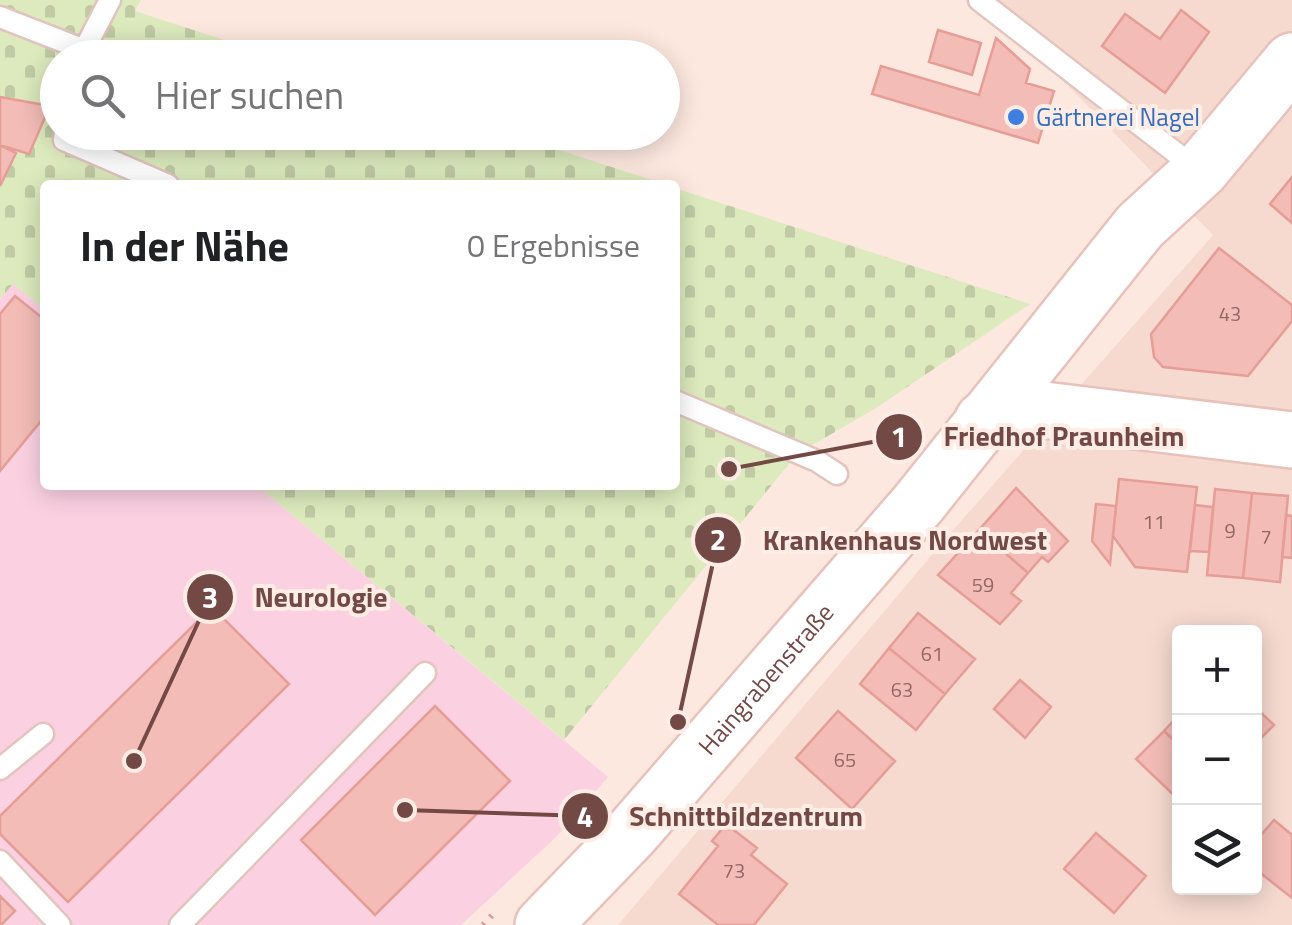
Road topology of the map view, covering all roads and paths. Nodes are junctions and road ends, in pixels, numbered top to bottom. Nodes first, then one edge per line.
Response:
1 (110, 0) edge
2 (980, 0) edge
3 (0, 17) edge
4 (50, 40) edge
5 (89, 40) edge
6 (1292, 61) edge
7 (87, 150) edge
8 (1200, 171) junction
9 (156, 180) edge
10 (680, 402) edge
11 (983, 420) junction
12 (1292, 440) edge
13 (837, 474) dead end
14 (425, 673) dead end
15 (43, 734) dead end
16 (0, 769) edge
17 (0, 861) edge
18 (60, 925) edge
19 (180, 925) edge
20 (543, 925) edge

1 - 5 lane
2 - 8 lane
3 - 4 lane
6 - 8 main road, Haingrabenstraße
7 - 9 lane
8 - 11 main road, Haingrabenstraße
10 - 13 lane
11 - 12 main road
11 - 20 main road, Haingrabenstraße
14 - 19 lane
15 - 16 lane
17 - 18 lane

